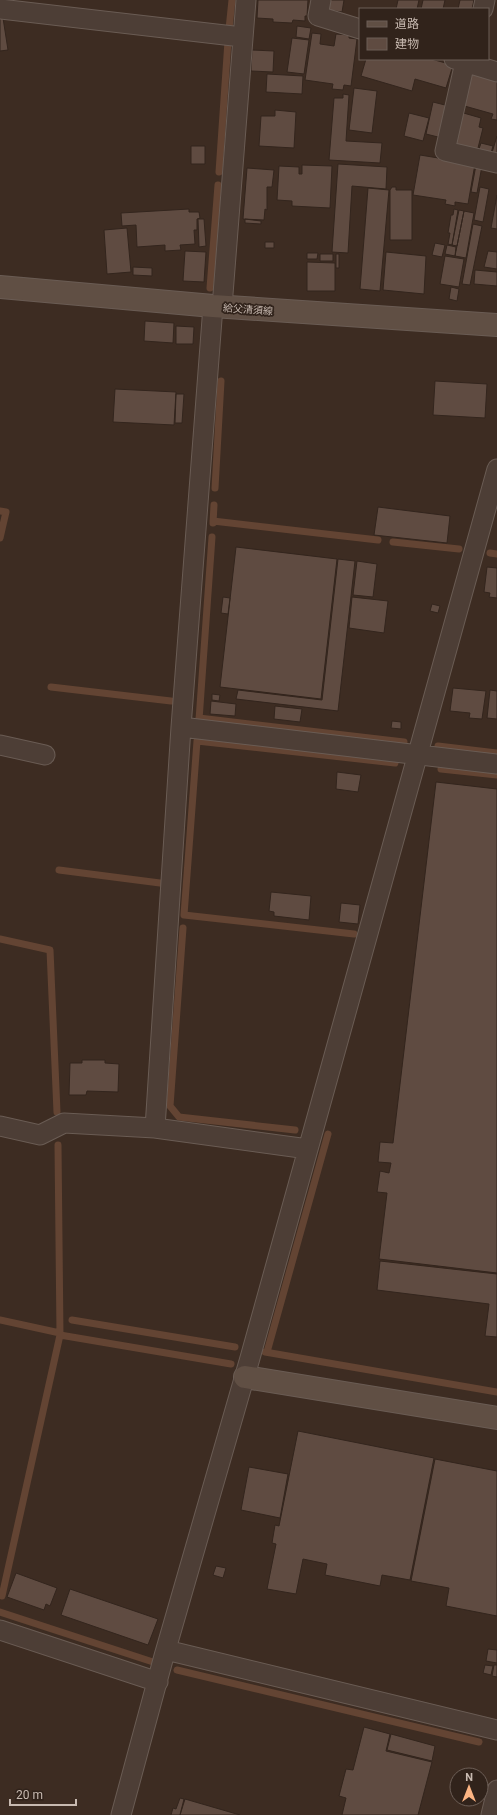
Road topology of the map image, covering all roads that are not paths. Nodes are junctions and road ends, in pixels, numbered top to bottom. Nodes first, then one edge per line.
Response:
1 (246, 0) edge
2 (321, 0) edge
3 (0, 9) edge
4 (359, 29) edge
5 (242, 37) junction
6 (466, 61) edge
7 (497, 72) edge
8 (497, 163) edge
9 (0, 287) edge
10 (218, 307) junction
11 (497, 325) edge
12 (497, 469) edge
13 (181, 727) junction
14 (0, 745) edge
15 (45, 755) dead end
16 (417, 755) junction
17 (497, 764) edge
18 (0, 1126) edge
19 (155, 1128) junction
20 (308, 1149) junction
21 (245, 1378) junction
22 (497, 1418) edge
23 (0, 1630) edge
24 (166, 1650) junction
25 (158, 1682) junction
26 (497, 1730) edge
27 (497, 1790) edge
28 (121, 1815) edge
29 (491, 1815) edge

1 - 5 street
2 - 4 street
3 - 5 street
5 - 10 street
6 - 7 street
6 - 8 street
9 - 10 main road, 給父清須線
10 - 11 main road, 給父清須線
10 - 13 street
12 - 16 street
13 - 16 street
13 - 19 street
14 - 15 street
16 - 17 street
16 - 20 street
18 - 19 street
19 - 20 street
20 - 21 street
21 - 22 main road
21 - 24 street
23 - 25 street
24 - 25 street
24 - 26 street
25 - 28 street
27 - 29 street

